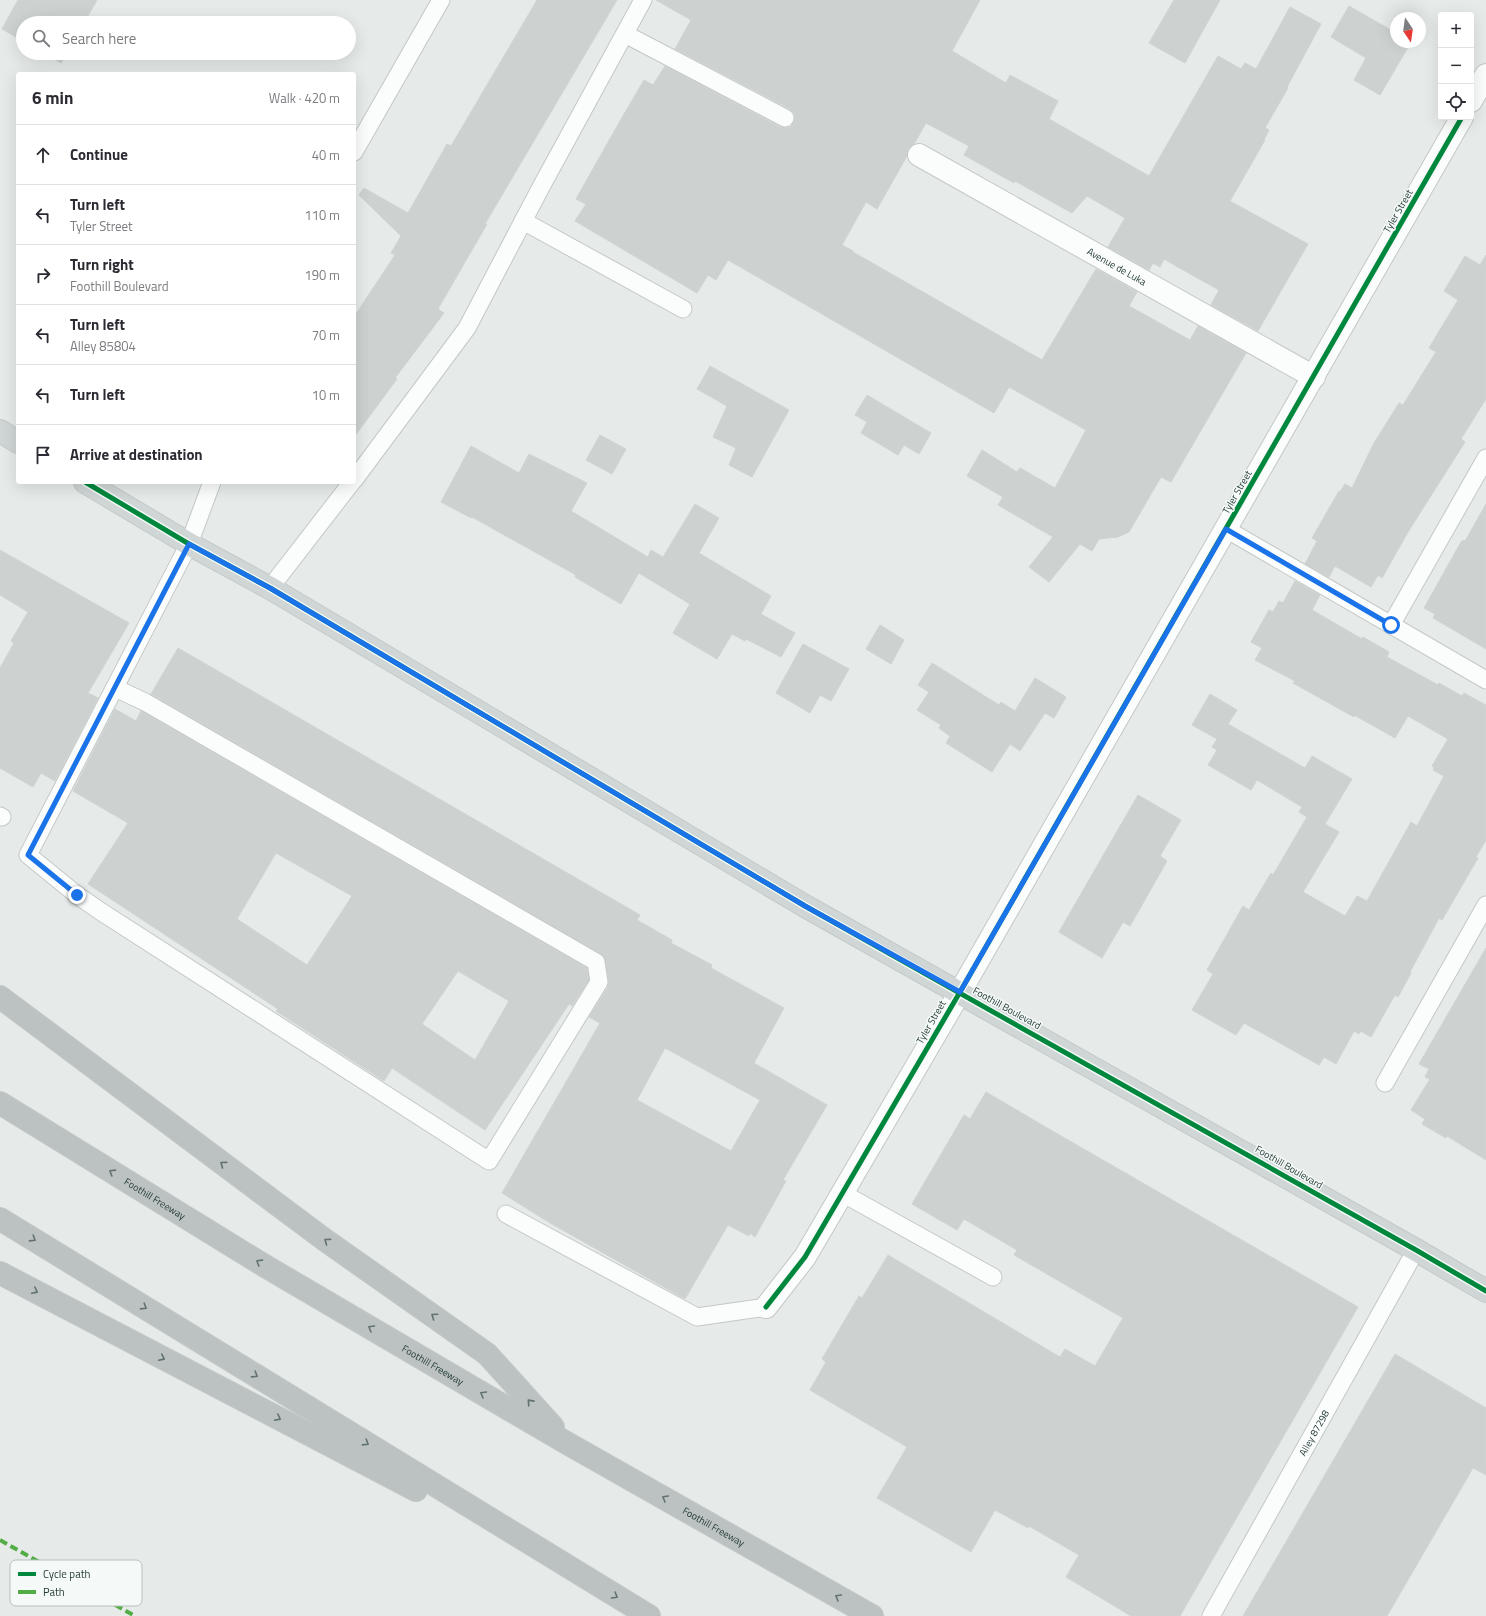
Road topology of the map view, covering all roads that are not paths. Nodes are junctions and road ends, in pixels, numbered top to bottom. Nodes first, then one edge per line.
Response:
1 (441, 0) edge
2 (643, 0) edge
3 (625, 34) junction
4 (1486, 75) edge
5 (1474, 96) edge
6 (786, 118) dead end
7 (1460, 120) edge
8 (356, 149) edge
9 (920, 155) dead end
10 (523, 221) junction
11 (683, 309) dead end
12 (1314, 377) junction
13 (0, 431) edge
14 (16, 441) edge
15 (1486, 458) edge
16 (356, 477) edge
17 (88, 484) edge
18 (211, 484) edge
19 (351, 484) edge
20 (1226, 529) junction
21 (189, 544) junction
22 (270, 588) junction
23 (1391, 625) junction
24 (1486, 680) edge
25 (115, 688) junction
26 (1486, 905) edge
27 (960, 992) junction
28 (0, 997) edge
29 (1385, 1083) dead end
30 (0, 1104) edge
31 (842, 1193) junction
32 (506, 1214) dead end
33 (0, 1219) edge
34 (1416, 1250) junction
35 (0, 1274) edge
36 (993, 1277) dead end
37 (1486, 1291) edge
38 (766, 1307) joint
39 (565, 1442) junction
40 (582, 1576) junction
41 (649, 1616) edge
42 (872, 1616) edge
43 (1212, 1616) edge

1 - 8 lane
2 - 3 lane
3 - 6 lane
3 - 10 lane
4 - 5 street
7 - 12 street, Tyler Street
9 - 12 street, Avenue de Luka
10 - 11 lane
10 - 16 lane
12 - 20 street, Tyler Street
13 - 14 main road
15 - 23 lane
17 - 21 main road, Foothill Boulevard
18 - 21 lane
19 - 22 lane
20 - 23 lane
20 - 27 street, Tyler Street
21 - 22 main road, Foothill Boulevard
21 - 25 lane
22 - 27 main road, Foothill Boulevard
23 - 24 lane
25 - 25 lane
26 - 29 lane
27 - 31 street, Tyler Street
27 - 34 main road, Foothill Boulevard
39 -> 28 highway
39 -> 30 highway, Foothill Freeway
31 - 36 lane
31 - 38 street, Tyler Street
32 - 38 lane
33 -> 40 highway
34 - 37 main road, Foothill Boulevard
34 - 43 lane, Alley 87298
35 -> 40 highway
42 -> 39 highway, Foothill Freeway
40 -> 41 highway

